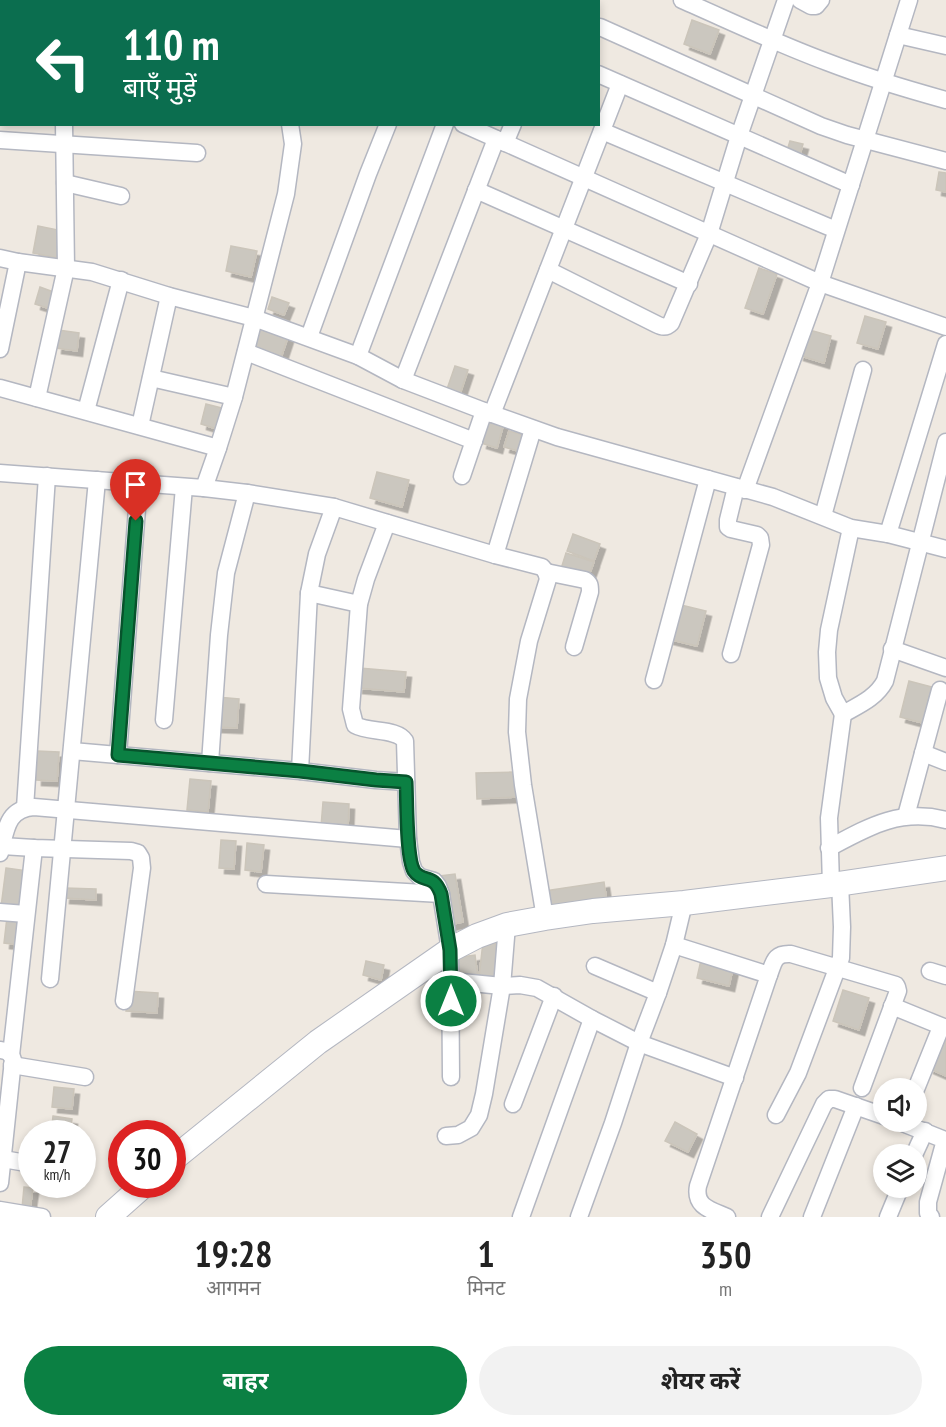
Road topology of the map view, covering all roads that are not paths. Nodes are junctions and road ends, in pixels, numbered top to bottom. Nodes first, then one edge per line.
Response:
1 (682, 0) edge
2 (786, 0) edge
3 (800, 0) edge
4 (821, 0) edge
5 (909, 0) edge
6 (600, 27) edge
7 (898, 35) junction
8 (773, 40) junction
9 (946, 46) edge
10 (600, 75) edge
11 (883, 82) junction
12 (620, 84) junction
13 (753, 96) junction
14 (946, 100) edge
15 (64, 126) edge
16 (290, 126) edge
17 (387, 126) edge
18 (444, 126) edge
19 (467, 126) edge
20 (512, 126) edge
21 (602, 131) junction
22 (739, 136) junction
23 (0, 140) edge
24 (865, 140) junction
25 (501, 141) junction
26 (64, 145) junction
27 (197, 153) dead end
28 (946, 161) edge
29 (584, 178) junction
30 (65, 183) junction
31 (724, 183) junction
32 (851, 185) junction
33 (476, 190) junction
34 (121, 196) dead end
35 (564, 228) junction
36 (836, 230) junction
37 (709, 234) junction
38 (0, 258) edge
39 (18, 262) junction
40 (66, 268) junction
41 (548, 270) junction
42 (121, 280) junction
43 (820, 283) junction
44 (689, 284) junction
45 (169, 296) junction
46 (254, 318) junction
47 (946, 327) edge
48 (309, 337) junction
49 (946, 344) edge
50 (0, 349) edge
51 (246, 352) junction
52 (358, 357) junction
53 (863, 370) dead end
54 (151, 378) junction
55 (403, 380) junction
56 (0, 388) edge
57 (37, 398) junction
58 (234, 398) junction
59 (86, 411) junction
60 (488, 413) junction
61 (140, 426) junction
62 (533, 429) junction
63 (474, 441) junction
64 (946, 442) edge
65 (218, 448) junction
66 (0, 473) edge
67 (47, 476) junction
68 (462, 476) dead end
69 (708, 479) junction
70 (97, 480) junction
71 (139, 483) junction
72 (184, 487) junction
73 (204, 488) junction
74 (741, 488) junction
75 (248, 492) junction
76 (334, 507) junction
77 (823, 516) junction
78 (387, 523) junction
79 (851, 528) junction
80 (888, 534) junction
81 (921, 543) junction
82 (946, 549) edge
83 (495, 555) junction
84 (546, 572) junction
85 (309, 594) junction
86 (359, 604) junction
87 (574, 647) dead end
88 (892, 649) junction
89 (731, 654) dead end
90 (946, 668) edge
91 (654, 680) dead end
92 (940, 690) dead end
93 (843, 714) junction
94 (940, 718) edge
95 (164, 720) dead end
96 (72, 751) junction
97 (923, 753) junction
98 (118, 755) junction
99 (946, 762) edge
100 (210, 763) junction
101 (300, 771) junction
102 (406, 782) junction
103 (66, 809) junction
104 (12, 813) edge
105 (906, 816) junction
106 (946, 820) edge
107 (408, 839) junction
108 (34, 848) junction
109 (62, 848) junction
110 (829, 848) junction
111 (1, 849) edge
112 (946, 868) edge
113 (266, 884) dead end
114 (836, 884) junction
115 (441, 894) junction
116 (684, 903) junction
117 (0, 912) edge
118 (26, 914) junction
119 (545, 918) junction
120 (507, 925) junction
121 (674, 945) junction
122 (450, 950) junction
123 (596, 966) dead end
124 (838, 968) junction
125 (930, 971) dead end
126 (769, 975) junction
127 (946, 976) edge
128 (50, 979) dead end
129 (451, 981) junction
130 (502, 986) junction
131 (658, 993) junction
132 (554, 996) junction
133 (124, 1001) dead end
134 (892, 1006) junction
135 (592, 1019) junction
136 (944, 1028) edge
137 (639, 1042) junction
138 (8, 1057) edge
139 (85, 1077) dead end
140 (451, 1077) dead end
141 (735, 1078) junction
142 (921, 1078) edge
143 (862, 1088) dead end
144 (513, 1104) dead end
145 (856, 1106) junction
146 (873, 1112) edge
147 (777, 1115) dead end
148 (927, 1132) edge
149 (446, 1136) dead end
150 (186, 1149) edge
151 (3, 1159) junction
152 (18, 1162) edge
153 (0, 1183) edge
154 (133, 1198) edge
155 (896, 1198) edge
156 (0, 1210) edge
157 (701, 1211) edge
158 (120, 1214) edge
159 (42, 1217) edge
160 (521, 1217) edge
161 (579, 1217) edge
162 (727, 1217) edge
163 (770, 1217) edge
164 (812, 1217) edge
165 (888, 1217) edge
166 (931, 1217) edge

1 - 8 street
2 - 8 street
3 - 4 street
5 - 7 street
6 - 13 street
7 - 9 street
7 - 11 street
8 - 11 street
8 - 13 street
10 - 12 street
11 - 14 street
11 - 24 street
12 - 21 street
12 - 22 street
13 - 22 street
13 - 24 street
15 - 26 street
16 - 46 street
17 - 48 street
18 - 52 street
19 - 25 street
20 - 25 street
21 - 29 street
21 - 31 street
22 - 31 street
22 - 32 street
23 - 26 street
24 - 28 street
24 - 32 street
25 - 29 street
25 - 33 street
26 - 27 street
26 - 30 street
29 - 35 street
29 - 37 street
30 - 34 street
30 - 40 street
31 - 36 street
31 - 37 street
32 - 36 street
33 - 35 street
33 - 55 street
35 - 41 street
35 - 44 street
36 - 43 street
37 - 43 street
37 - 44 street
38 - 39 street
39 - 40 street
39 - 50 street
40 - 42 street
40 - 57 street
41 - 44 street
41 - 60 street
42 - 45 street
42 - 59 street
43 - 47 street
43 - 74 street
45 - 46 street
45 - 54 street
46 - 48 street
46 - 51 street
48 - 52 street
49 - 80 street
51 - 58 street
51 - 63 street
52 - 55 street
53 - 77 street
54 - 58 street
54 - 61 street
55 - 60 street
56 - 57 street
57 - 59 street
58 - 65 street
59 - 61 street
60 - 62 street
60 - 63 street
61 - 65 street
62 - 69 street
62 - 83 street
63 - 68 street
64 - 81 street
65 - 73 street
66 - 67 street
67 - 70 street
67 - 104 street
69 - 74 street
69 - 91 street
70 - 71 street
70 - 96 street
71 - 72 street
71 - 98 street
72 - 73 street
72 - 95 street
73 - 75 street
74 - 77 street
74 - 89 street
75 - 76 street
75 - 100 street
76 - 78 street
76 - 85 street
77 - 79 street
78 - 83 street
78 - 86 street
79 - 80 street
79 - 93 street
80 - 81 street
81 - 82 street
81 - 88 street
83 - 84 street
84 - 87 street
84 - 119 street
85 - 86 street
85 - 101 street
86 - 102 street
88 - 90 street
88 - 93 street
92 - 94 street
93 - 110 street
94 - 97 street
96 - 98 street
96 - 103 street
97 - 99 street
97 - 105 street
98 - 100 street
100 - 101 street
101 - 102 street
102 - 107 street
103 - 104 street
103 - 107 street
103 - 109 street
104 - 111 street
105 - 106 street
105 - 110 street
107 - 115 street
108 - 109 street
108 - 111 street
108 - 118 street
109 - 128 street
109 - 133 street
110 - 114 street
112 - 114 street
113 - 115 street
114 - 116 street
114 - 124 street
115 - 122 street
116 - 119 street
116 - 121 street
117 - 118 street
118 - 138 street
119 - 120 street
120 - 122 street
120 - 130 street
121 - 126 street
121 - 131 street
122 - 129 street
122 - 150 street
123 - 131 street
124 - 126 street
124 - 134 street
124 - 147 street
125 - 127 street
126 - 141 street
129 - 130 street
129 - 140 street
130 - 132 street
130 - 149 street
131 - 137 street
132 - 135 street
132 - 144 street
134 - 136 street
134 - 143 street
135 - 137 street
135 - 160 street
136 - 142 street
137 - 141 street
137 - 161 street
138 - 139 street
138 - 151 street
141 - 157 street
145 - 146 street
145 - 163 street
145 - 164 street
148 - 166 street
151 - 152 street
151 - 153 street
154 - 158 street
155 - 165 street
156 - 159 street
157 - 162 street

